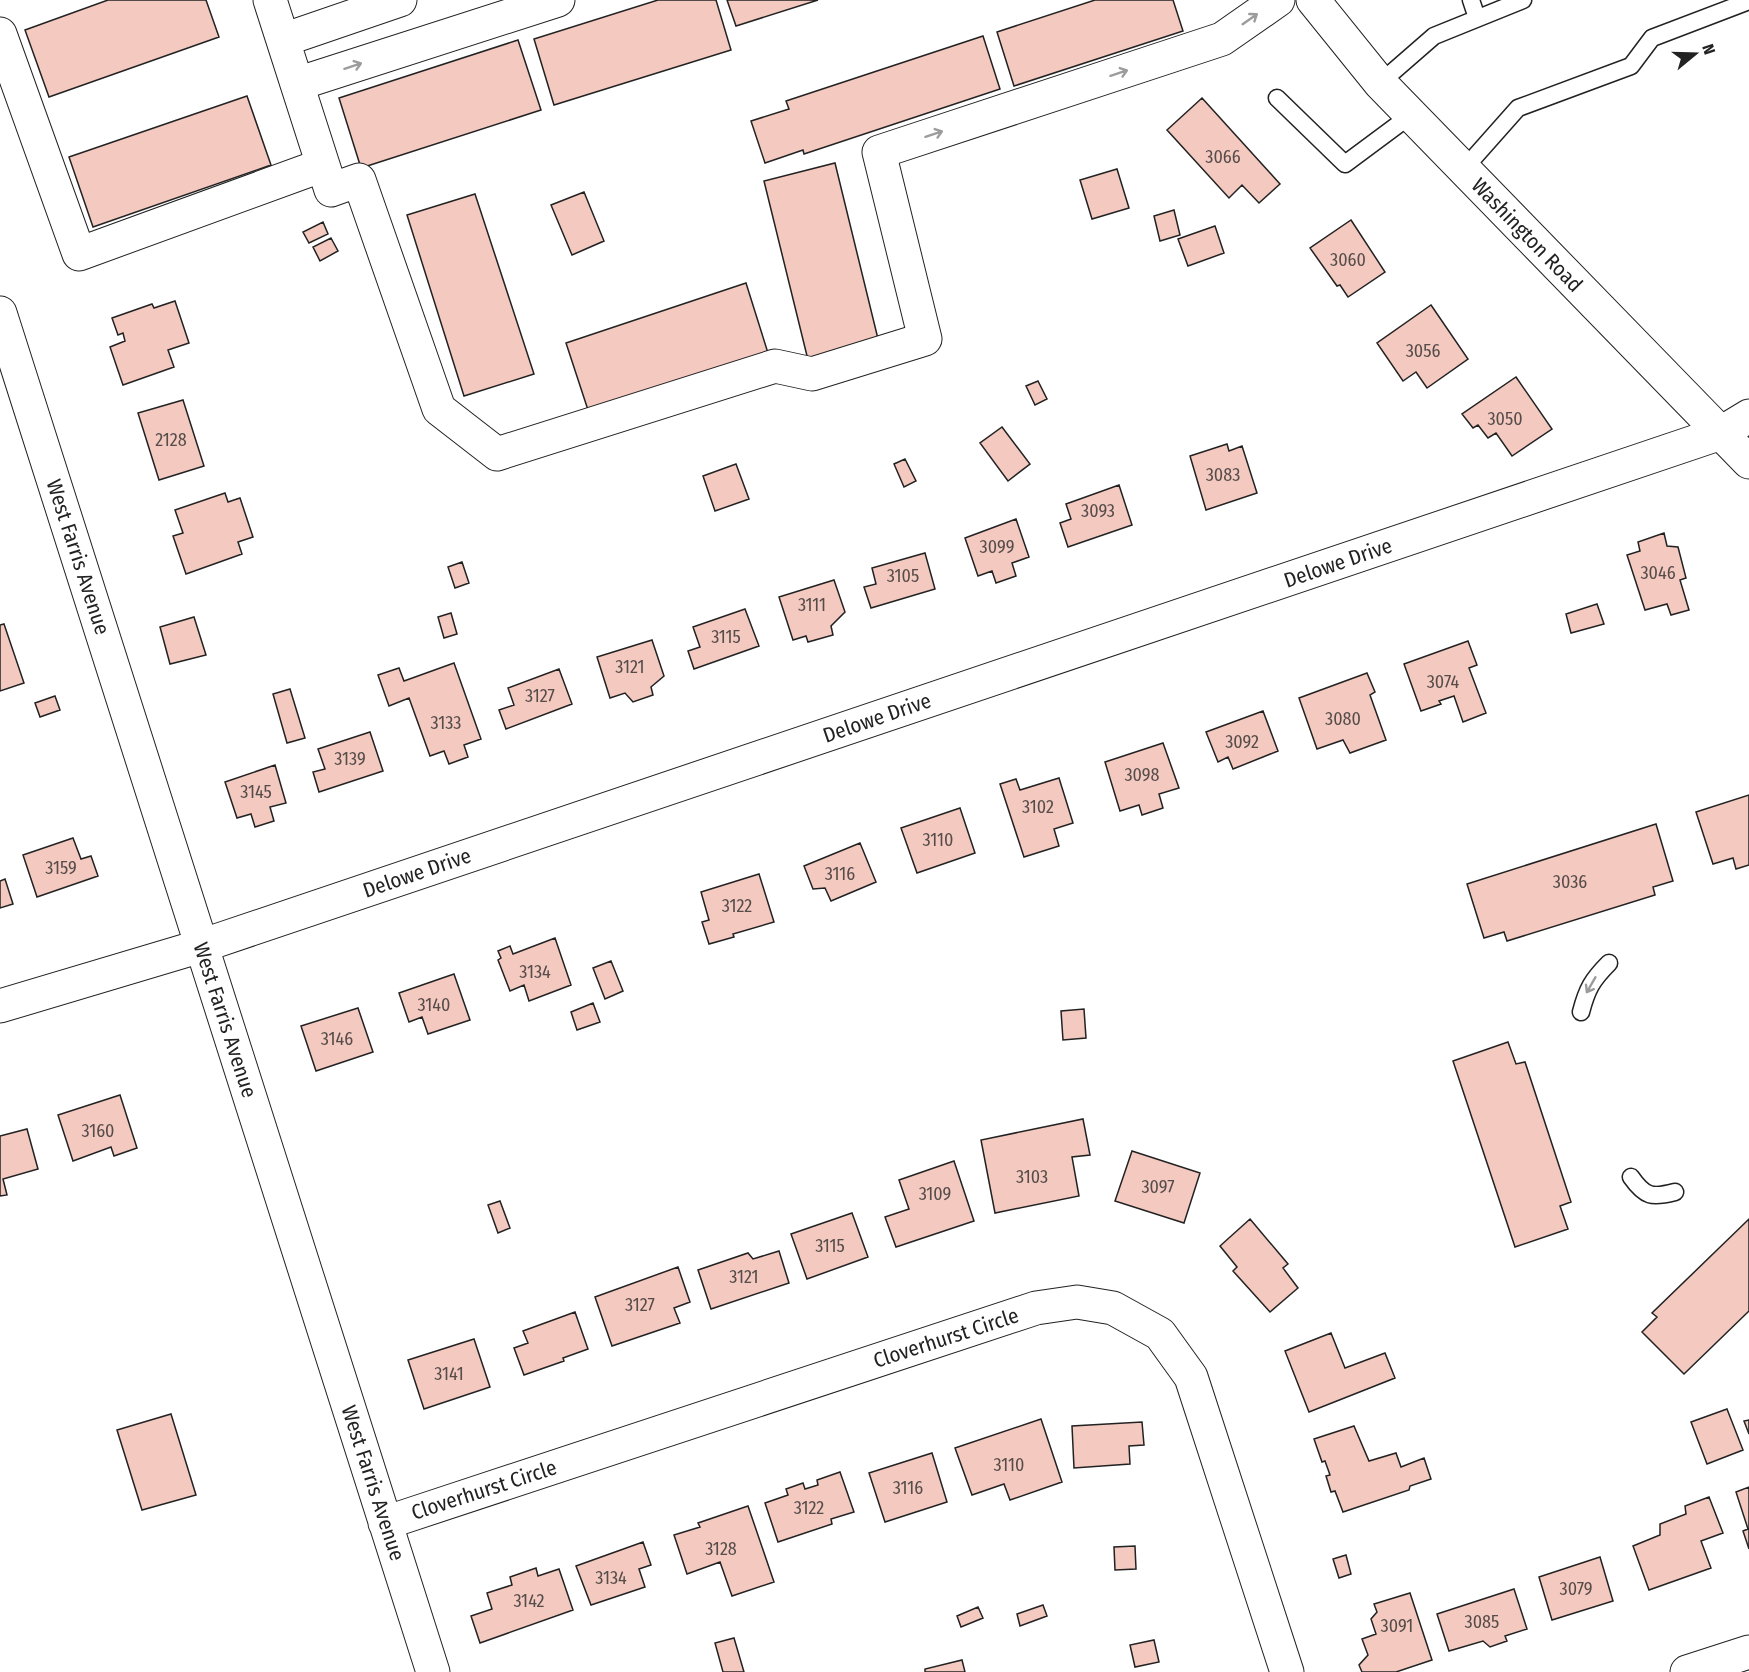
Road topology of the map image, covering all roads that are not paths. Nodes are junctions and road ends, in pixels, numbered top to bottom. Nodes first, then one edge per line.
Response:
1 (270, 0) edge
2 (400, 0) edge
3 (558, 0) edge
4 (1278, 0) edge
5 (1313, 0) edge
6 (1471, 0) edge
7 (1523, 0) edge
8 (1749, 1) edge
9 (1477, 18) junction
10 (0, 34) edge
11 (283, 40) junction
12 (1380, 83) junction
13 (297, 84) junction
14 (1277, 98) dead end
15 (1412, 115) junction
16 (323, 165) junction
17 (1463, 170) junction
18 (0, 313) edge
19 (9, 371) edge
20 (1749, 416) edge
21 (1721, 433) junction
22 (1749, 462) edge
23 (201, 946) junction
24 (1610, 963) dead end
25 (0, 1006) edge
26 (1581, 1012) dead end
27 (1631, 1177) dead end
28 (1675, 1192) dead end
29 (385, 1523) junction
30 (1749, 1652) edge
31 (433, 1672) edge
32 (1287, 1672) edge
33 (1687, 1672) edge

1 - 11 street
2 - 11 street
13 -> 3 street
16 -> 4 street
5 - 12 street, Washington Road
6 - 9 lane
7 - 9 lane
8 - 17 lane
9 - 12 lane
10 - 16 street
11 - 13 street
12 - 15 street, Washington Road
13 - 16 street
14 - 15 lane
15 - 17 street, Washington Road
17 - 21 street, Washington Road
18 - 19 street, West Farris Avenue
19 - 23 street, West Farris Avenue
20 - 21 street, Delowe Drive
21 - 22 street, Washington Road
21 - 23 street, Delowe Drive
23 - 25 street, Delowe Drive
23 - 29 street, West Farris Avenue
24 -> 26 lane
27 - 28 lane
29 - 31 street, West Farris Avenue
29 - 32 street, Cloverhurst Circle
30 - 33 street

